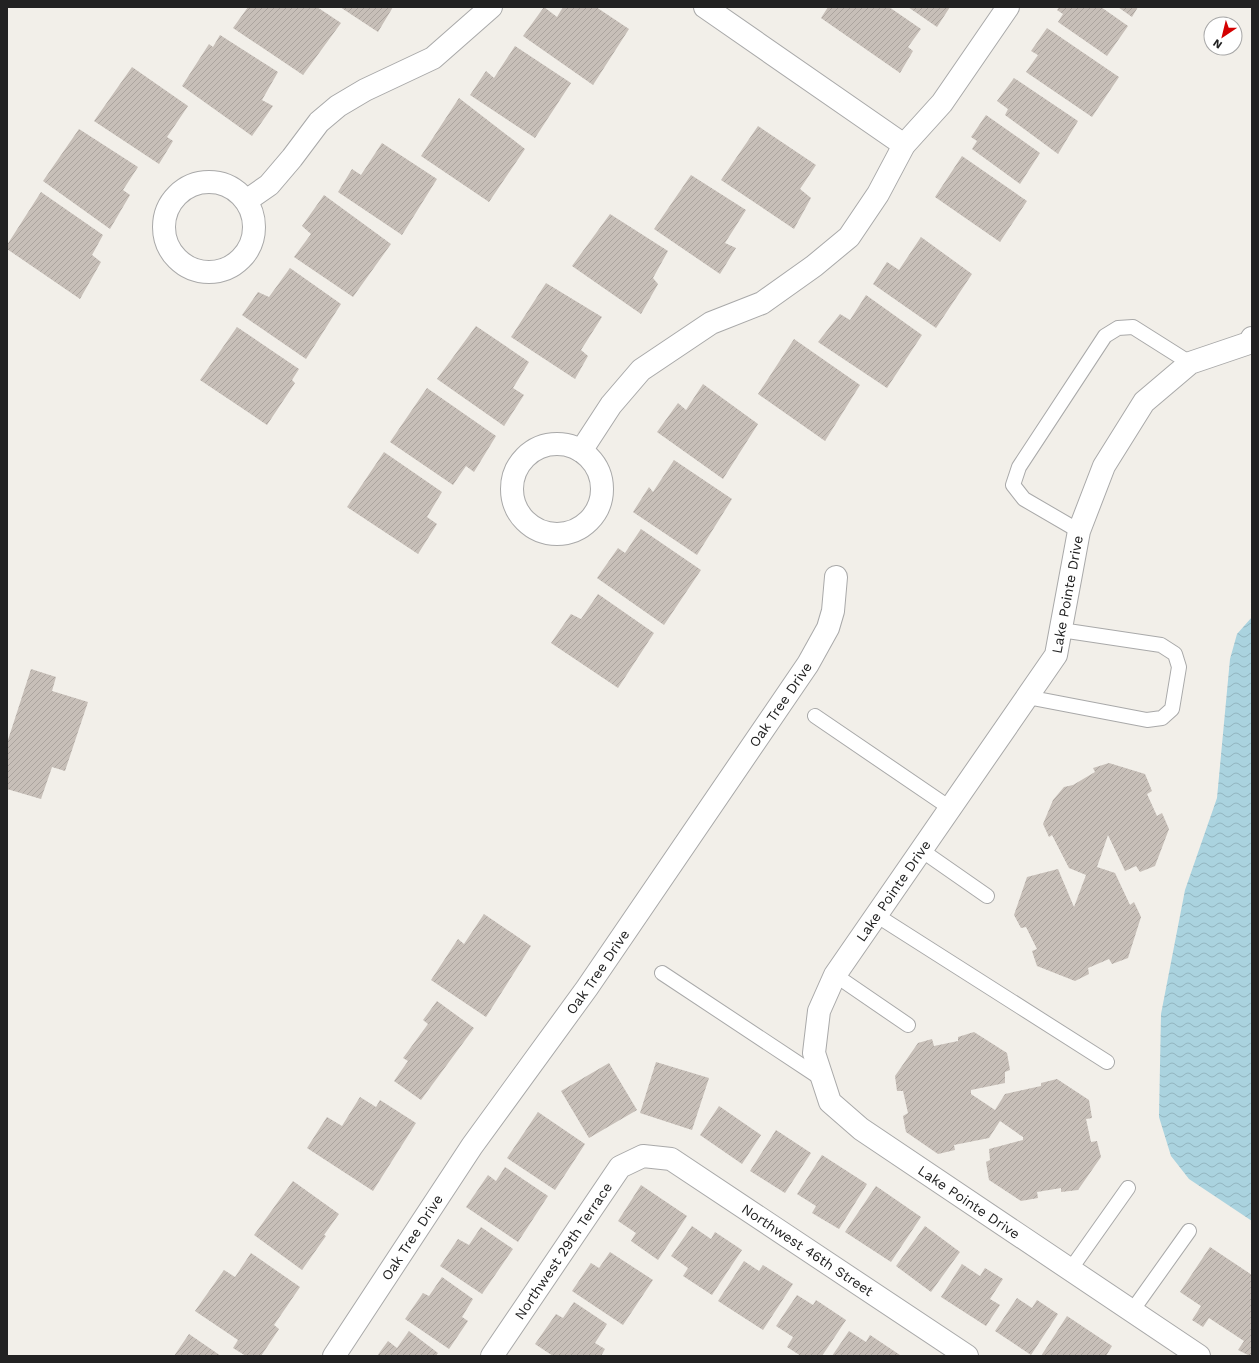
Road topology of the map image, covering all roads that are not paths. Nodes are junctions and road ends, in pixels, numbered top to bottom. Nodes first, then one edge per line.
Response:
1 (491, 7) edge
2 (705, 7) edge
3 (1008, 7) edge
4 (904, 145) junction
5 (246, 201) junction
6 (1251, 342) edge
7 (1190, 363) junction
8 (581, 451) junction
9 (1079, 531) junction
10 (836, 578) dead end
11 (1061, 630) junction
12 (1026, 697) junction
13 (815, 716) dead end
14 (950, 808) junction
15 (921, 850) junction
16 (987, 896) dead end
17 (876, 915) junction
18 (662, 973) dead end
19 (835, 974) junction
20 (908, 1025) dead end
21 (1107, 1062) dead end
22 (822, 1079) junction
23 (643, 1156) joint
24 (1128, 1188) dead end
25 (1189, 1231) dead end
26 (1070, 1270) junction
27 (1132, 1311) junction
28 (334, 1356) edge
29 (492, 1356) edge
30 (967, 1356) edge
31 (1199, 1356) edge

1 - 5 street
2 - 4 street
3 - 4 street
4 - 8 street
5 - 5 street
6 - 7 street, Lake Pointe Drive
7 - 9 street, Lake Pointe Drive
7 - 9 lane
8 - 8 street
9 - 11 street, Lake Pointe Drive
10 - 28 street, Oak Tree Drive
11 - 12 street, Lake Pointe Drive
11 - 12 lane
12 - 14 street, Lake Pointe Drive
13 - 14 lane
14 - 15 street, Lake Pointe Drive
15 - 16 lane
15 - 17 street, Lake Pointe Drive
17 - 19 street, Lake Pointe Drive
17 - 21 lane
18 - 22 lane
19 - 20 lane
19 - 22 street, Lake Pointe Drive
22 - 26 street, Lake Pointe Drive
23 - 29 street, Northwest 29th Terrace
23 - 30 street, Northwest 46th Street
24 - 26 lane
25 - 27 lane
26 - 27 street, Lake Pointe Drive
27 - 31 street, Lake Pointe Drive

